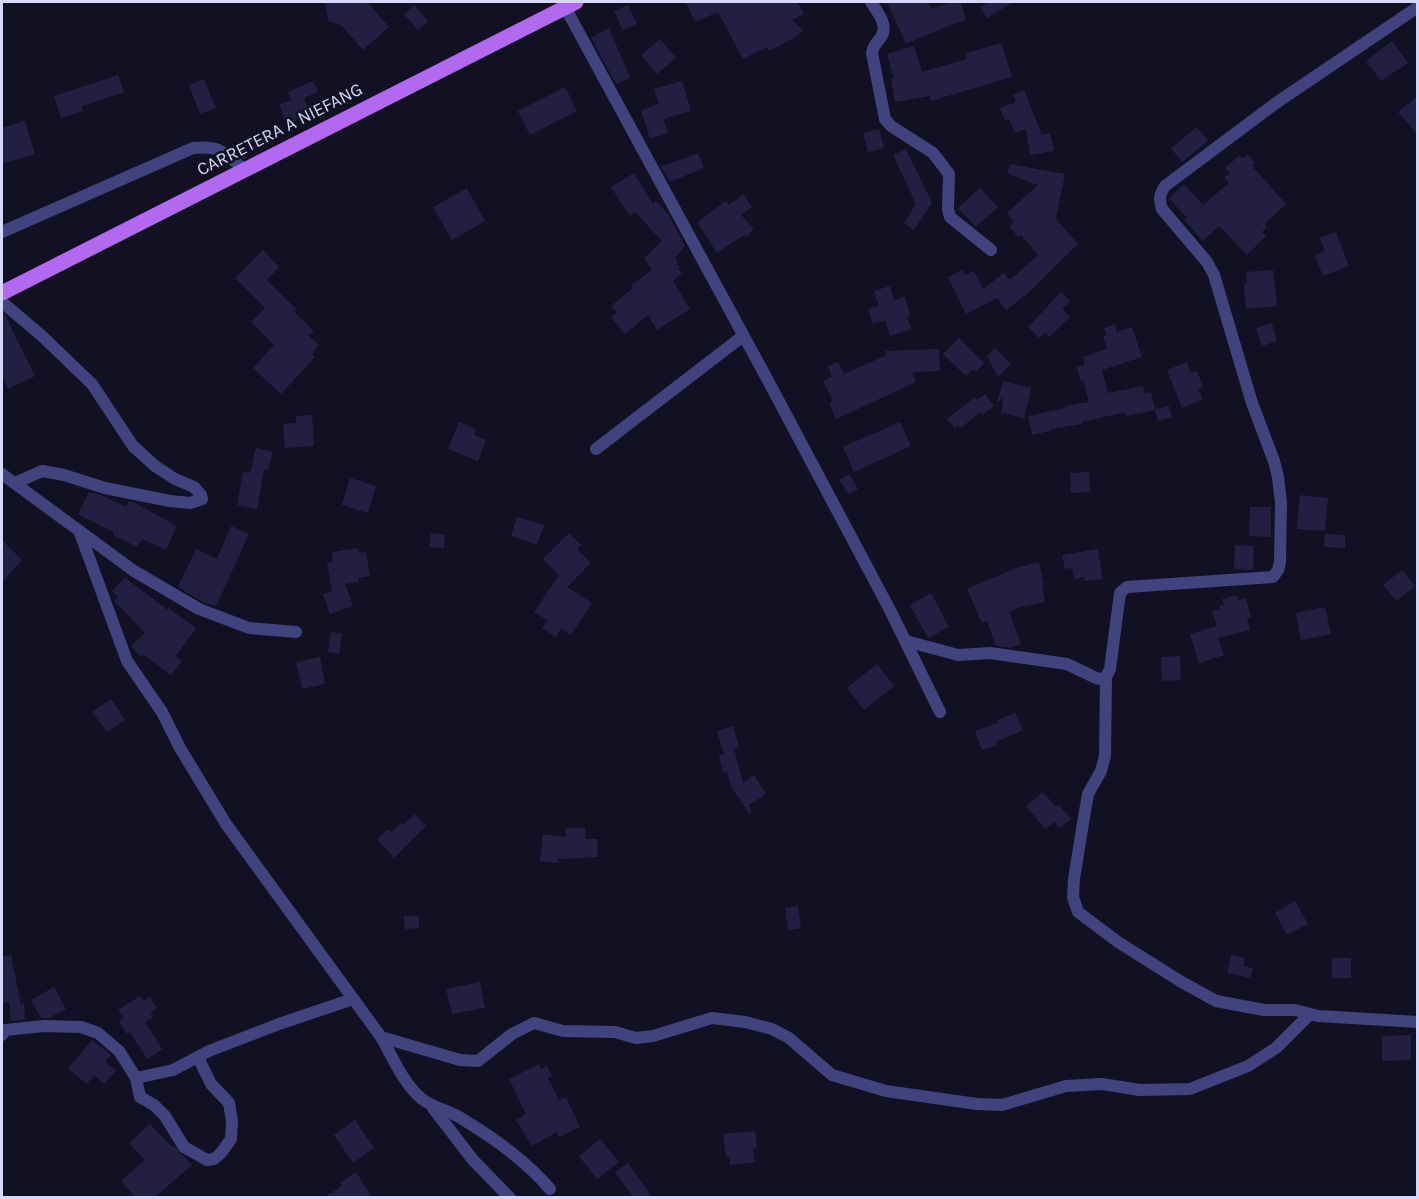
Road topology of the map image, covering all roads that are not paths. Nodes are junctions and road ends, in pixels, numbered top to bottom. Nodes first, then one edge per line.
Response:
1 (872, 2) edge
2 (570, 4) edge
3 (1418, 7) edge
4 (245, 170) junction
5 (2, 232) edge
6 (991, 250) dead end
7 (2, 293) edge
8 (2, 302) edge
9 (743, 336) junction
10 (596, 449) dead end
11 (2, 474) edge
12 (15, 483) junction
13 (81, 533) junction
14 (296, 632) dead end
15 (906, 641) junction
16 (1106, 677) junction
17 (940, 712) dead end
18 (353, 999) junction
19 (1310, 1014) junction
20 (1418, 1022) edge
21 (2, 1035) edge
22 (381, 1037) junction
23 (198, 1057) junction
24 (136, 1078) junction
25 (432, 1106) junction
26 (550, 1189) dead end
27 (510, 1197) edge

1 - 6 street
2 - 4 main road, CARRETERA A NIEFANG
2 - 9 street
3 - 16 street
4 - 5 street
4 - 7 main road, CARRETERA A NIEFANG
8 - 12 street
9 - 10 street
9 - 15 street
11 - 12 street
12 - 13 street
13 - 14 street
13 - 18 street
15 - 16 street
15 - 17 street
16 - 19 street
18 - 22 street
18 - 23 street
19 - 20 street
19 - 22 street
21 - 24 street
22 - 25 street
23 - 24 street
23 - 24 street
25 - 26 street
25 - 27 street

